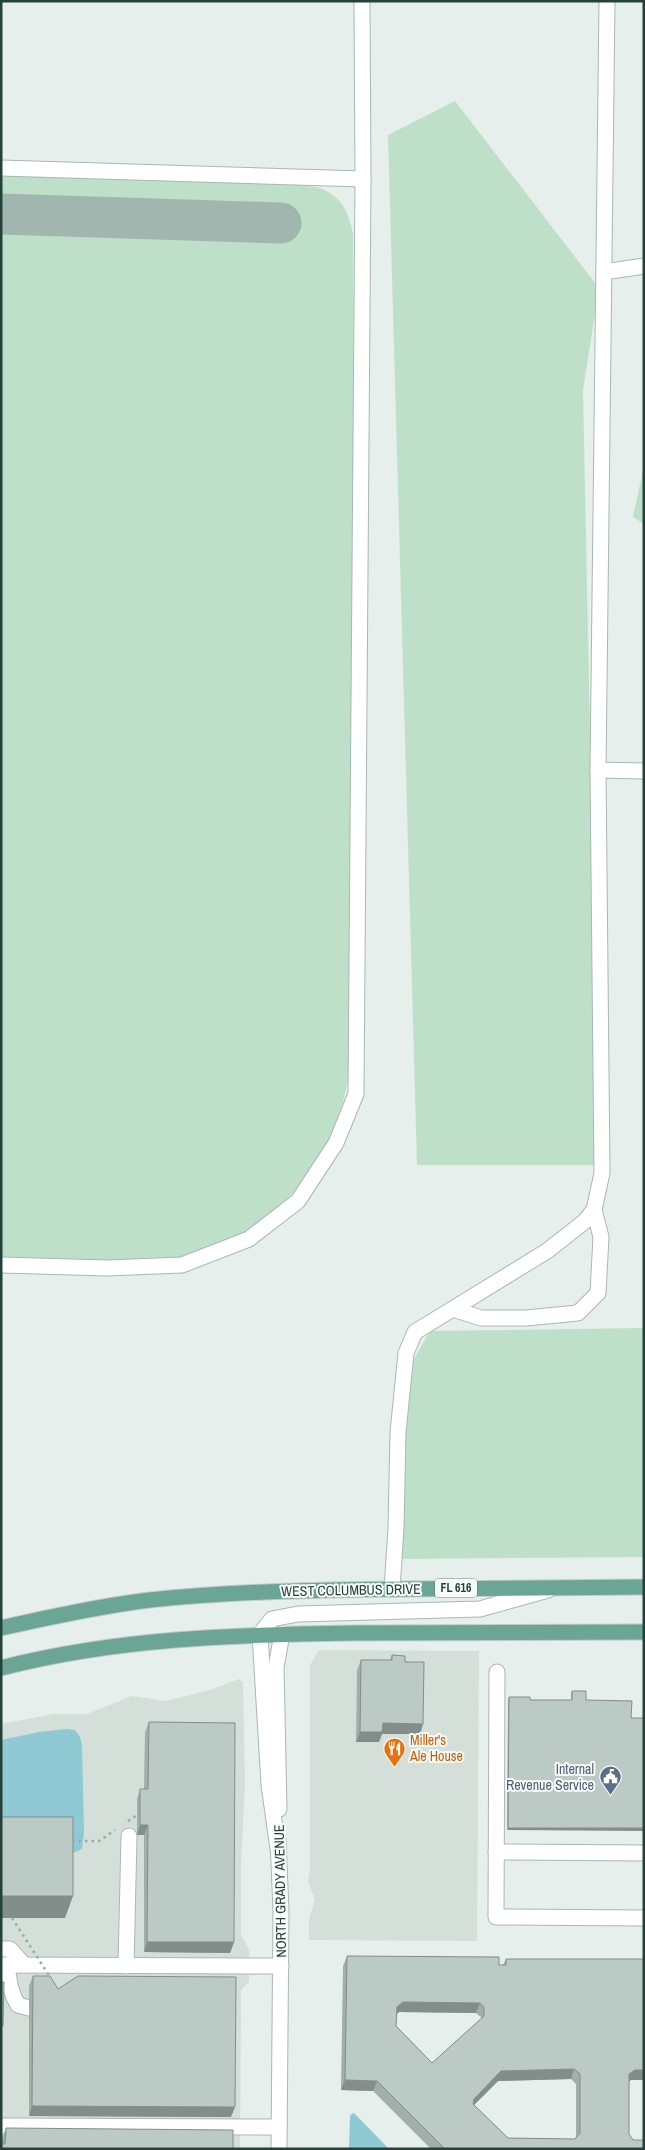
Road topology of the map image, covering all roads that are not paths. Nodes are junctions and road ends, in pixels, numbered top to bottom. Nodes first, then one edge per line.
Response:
1 (362, 1) edge
2 (607, 1) edge
3 (1, 168) edge
4 (363, 179) junction
5 (644, 266) edge
6 (604, 272) junction
7 (598, 770) junction
8 (644, 770) edge
9 (594, 1210) junction
10 (1, 1265) edge
11 (453, 1309) junction
12 (559, 1587) junction
13 (644, 1587) edge
14 (392, 1589) junction
15 (1, 1628) edge
16 (644, 1632) edge
17 (260, 1634) junction
18 (282, 1634) junction
19 (1, 1668) edge
20 (497, 1672) dead end
21 (129, 1836) dead end
22 (278, 1849) junction
23 (496, 1852) junction
24 (644, 1853) edge
25 (644, 1918) edge
26 (1, 1949) edge
27 (4, 1965) edge
28 (24, 1965) junction
29 (126, 1966) junction
30 (281, 1966) junction
31 (29, 2008) dead end
32 (1, 2126) edge
33 (279, 2127) junction
34 (279, 2149) edge

1 - 4 street
2 - 6 street
3 - 4 street
4 - 10 street
5 - 6 street
6 - 7 street
7 - 8 street
7 - 9 street
9 - 11 street
9 - 11 street
11 - 14 street
12 - 13 main road, WEST COLUMBUS DRIVE / FL 616
12 - 14 main road, WEST COLUMBUS DRIVE / FL 616
12 - 17 street
14 - 15 main road, WEST COLUMBUS DRIVE / FL 616
16 - 18 main road
17 - 18 main road
17 - 19 main road
17 - 22 street
18 - 22 street, NORTH GRADY AVENUE
20 - 23 street
21 - 29 street
22 - 30 street, NORTH GRADY AVENUE
23 - 24 street
23 - 25 street
26 - 28 street
27 - 28 street
27 - 31 street
28 - 29 street
29 - 30 street
30 - 33 street, NORTH GRADY AVENUE
32 - 33 street
33 - 34 street, NORTH GRADY AVENUE

